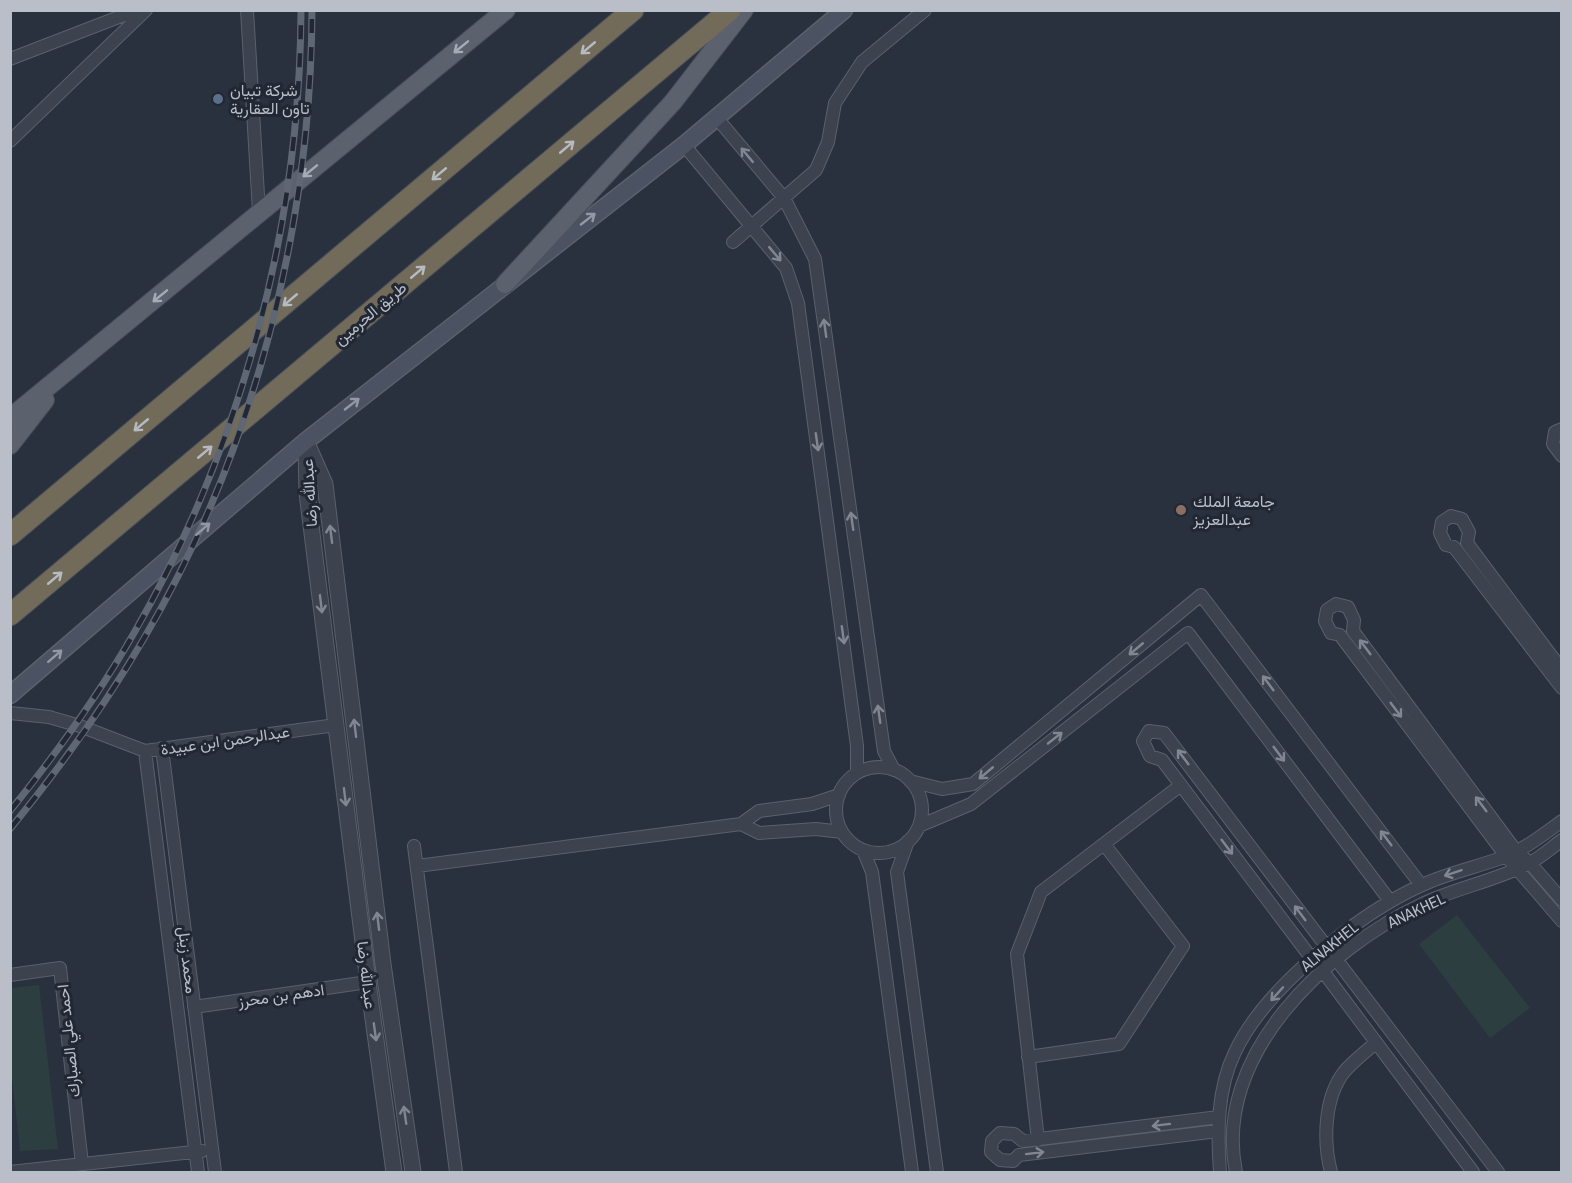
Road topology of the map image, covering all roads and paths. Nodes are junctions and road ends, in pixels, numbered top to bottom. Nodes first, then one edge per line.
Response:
1 (137, 10) edge
2 (146, 10) edge
3 (247, 10) edge
4 (506, 10) edge
5 (633, 10) edge
6 (730, 10) edge
7 (744, 10) edge
8 (844, 10) edge
9 (925, 10) edge
10 (10, 59) edge
11 (716, 117) junction
12 (10, 141) edge
13 (684, 145) junction
14 (784, 198) junction
15 (260, 212) junction
16 (751, 225) junction
17 (733, 242) dead end
18 (505, 284) junction
19 (78, 363) junction
20 (10, 418) edge
21 (1562, 429) edge
22 (306, 441) junction
23 (10, 445) edge
24 (1562, 456) edge
25 (10, 536) edge
26 (10, 615) edge
27 (1562, 670) edge
28 (1562, 688) edge
29 (10, 694) edge
30 (10, 713) edge
31 (336, 725) junction
32 (162, 748) junction
33 (145, 751) junction
34 (894, 770) junction
35 (857, 773) junction
36 (910, 781) junction
37 (1181, 785) junction
38 (839, 795) junction
39 (1562, 821) edge
40 (741, 824) junction
41 (919, 826) junction
42 (842, 832) junction
43 (1562, 840) edge
44 (908, 842) junction
45 (1104, 844) junction
46 (414, 846) dead end
47 (863, 850) junction
48 (1511, 854) junction
49 (1530, 863) junction
50 (417, 866) junction
51 (1517, 869) junction
52 (1421, 885) junction
53 (1562, 900) edge
54 (1390, 901) junction
55 (1562, 921) edge
56 (1326, 947) junction
57 (1312, 959) junction
58 (1335, 960) junction
59 (1322, 970) junction
60 (10, 975) edge
61 (368, 982) junction
62 (194, 1008) junction
63 (1376, 1042) junction
64 (1028, 1057) junction
65 (1220, 1118) junction
66 (1218, 1131) junction
67 (1038, 1140) junction
68 (212, 1149) junction
69 (196, 1152) junction
70 (82, 1164) junction
71 (10, 1172) edge
72 (198, 1173) edge
73 (214, 1173) edge
74 (394, 1173) edge
75 (413, 1173) edge
76 (456, 1173) edge
77 (912, 1173) edge
78 (937, 1173) edge
79 (1220, 1173) edge
80 (1236, 1173) edge
81 (1331, 1173) edge
82 (1473, 1173) edge
83 (1498, 1173) edge

1 - 10 street
2 - 12 street
3 - 15 street
4 -> 15 main road
5 -> 25 highway
26 -> 6 highway, طريق الحرمين
7 - 18 main road
8 - 11 main road
9 - 14 street
11 - 13 main road
14 -> 11 street
13 - 16 street
18 -> 13 main road
14 - 16 street
34 -> 14 street
15 -> 19 main road
16 - 17 street
16 -> 35 street
22 -> 18 main road
19 - 20 main road
19 - 23 main road
21 - 24 street
29 -> 22 main road
22 -> 31 street, عبدالله رضا
75 -> 22 street, عبدالله رضا
27 - 28 street
30 - 33 street, عبدالرحمن ابن عبيدة
31 - 32 street, عبدالرحمن ابن عبيدة
31 -> 61 street, عبدالله رضا
32 - 33 street, عبدالرحمن ابن عبيدة
32 - 62 street, محمد زينل
33 - 69 street, محمد زينل
34 - 35 street
34 - 36 street
35 - 38 street
36 - 41 street
52 -> 36 street
37 - 45 street
56 -> 37 street
37 -> 57 street
38 - 40 street
38 - 42 street
39 - 48 street, ALNAKHEL
40 - 42 street
40 - 50 street
41 - 44 street
41 -> 54 street
42 - 47 street
43 - 49 street, ANAKHEL
44 - 47 street
44 - 78 street
45 - 64 street
45 - 64 street
46 - 50 street
47 - 77 street
48 -> 48 street
48 - 49 street
48 - 51 street
48 -> 52 street, ALNAKHEL
49 - 51 street, ANAKHEL
49 - 53 street
50 - 76 street
51 - 55 street
51 - 58 street, ANAKHEL
52 - 54 street, ALNAKHEL
54 - 56 street, ALNAKHEL
56 - 57 street, ALNAKHEL
56 - 58 street
57 -> 65 street, ALNAKHEL
58 - 59 street, ANAKHEL
58 - 83 street
59 - 63 street
59 - 80 street, ANAKHEL
60 - 70 street, احمد علي الصبارك
61 - 62 street, ادهم بن محرز
61 -> 74 street, عبدالله رضا
62 - 68 street, محمد زينل
63 - 81 street
63 - 82 street
64 - 67 street
65 - 66 street, ALNAKHEL
65 -> 67 street
67 -> 66 street
66 - 79 street, ALNAKHEL
68 - 69 street
68 - 73 street, محمد زينل
69 - 70 street
69 - 72 street, محمد زينل
70 - 71 street

